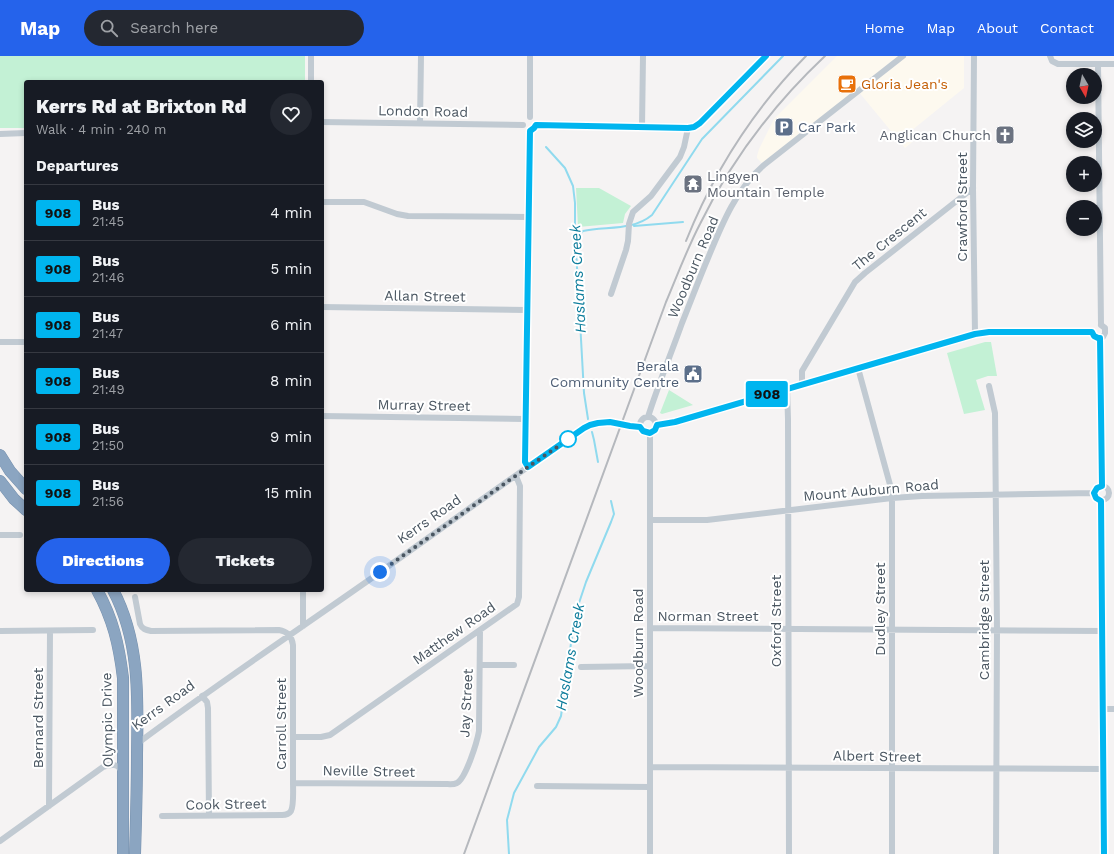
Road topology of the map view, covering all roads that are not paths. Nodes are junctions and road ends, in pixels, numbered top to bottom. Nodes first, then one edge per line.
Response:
1 (311, 56) edge
2 (421, 56) edge
3 (530, 56) edge
4 (643, 56) edge
5 (766, 56) edge
6 (903, 56) edge
7 (974, 56) edge
8 (1050, 56) edge
9 (1098, 64) junction
10 (1114, 64) edge
11 (311, 80) edge
12 (530, 117) junction
13 (324, 122) edge
14 (420, 124) junction
15 (523, 125) junction
16 (536, 125) junction
17 (642, 127) junction
18 (688, 128) junction
19 (530, 131) junction
20 (0, 134) edge
21 (24, 134) edge
22 (973, 188) junction
23 (324, 202) edge
24 (528, 217) junction
25 (611, 294) dead end
26 (324, 307) edge
27 (527, 310) junction
28 (1101, 325) junction
29 (1092, 332) junction
30 (975, 334) junction
31 (1100, 338) junction
32 (0, 342) edge
33 (24, 342) edge
34 (858, 368) junction
35 (802, 384) junction
36 (989, 386) dead end
37 (787, 388) junction
38 (324, 416) edge
39 (648, 417) junction
40 (525, 419) junction
41 (657, 425) junction
42 (640, 427) junction
43 (650, 433) junction
44 (0, 455) edge
45 (528, 467) junction
46 (516, 476) junction
47 (0, 481) edge
48 (1102, 486) junction
49 (24, 487) edge
50 (1094, 493) junction
51 (1112, 493) edge
52 (996, 494) junction
53 (892, 498) junction
54 (1101, 501) junction
55 (24, 508) edge
56 (788, 510) junction
57 (650, 520) junction
58 (0, 535) edge
59 (20, 535) dead end
60 (98, 592) edge
61 (114, 592) edge
62 (303, 592) edge
63 (135, 597) dead end
64 (303, 626) junction
65 (650, 628) junction
66 (788, 628) junction
67 (892, 629) junction
68 (50, 630) junction
69 (93, 630) dead end
70 (480, 630) junction
71 (997, 630) junction
72 (0, 631) edge
73 (1102, 631) junction
74 (289, 635) junction
75 (480, 665) junction
76 (514, 665) dead end
77 (650, 666) junction
78 (581, 667) dead end
79 (202, 696) junction
80 (1102, 708) junction
81 (1114, 708) edge
82 (293, 737) junction
83 (123, 743) junction
84 (138, 743) junction
85 (650, 767) junction
86 (788, 767) junction
87 (893, 768) junction
88 (996, 769) junction
89 (1103, 769) junction
90 (123, 777) junction
91 (293, 783) junction
92 (444, 784) joint
93 (537, 786) dead end
94 (650, 787) junction
95 (50, 806) junction
96 (290, 813) joint
97 (162, 816) dead end
98 (209, 816) junction
99 (0, 841) edge
100 (123, 854) edge
101 (135, 854) edge
102 (650, 854) edge
103 (788, 854) edge
104 (892, 854) edge
105 (996, 854) edge
106 (1104, 854) edge

1 - 11 street
2 - 14 street
3 - 12 street
4 - 17 street
5 - 18 street
6 - 39 street, Woodburn Road
7 - 22 street, Crawford Street
8 - 9 street
9 - 10 street
9 - 28 street
12 - 15 street
12 - 16 street
13 - 14 street, London Road
14 - 15 street, London Road
15 - 19 street
16 - 17 street
16 - 19 street
17 - 18 street
18 - 25 street
19 - 24 street
20 - 21 street
22 - 30 street, Crawford Street
22 - 35 street, The Crescent
23 - 24 street
24 - 27 street
26 - 27 street, Allan Street
27 - 40 street
28 - 29 street
28 - 31 street
29 - 30 street
29 - 31 street
30 - 34 street
31 - 48 street
32 - 33 street
34 - 35 street
34 - 53 street, Dudley Street
35 - 37 street
36 - 52 street, Cambridge Street
37 - 41 street
37 - 56 street, Oxford Street
38 - 40 street, Murray Street
39 - 41 street
39 - 42 street
40 - 45 street
41 - 43 street
42 - 43 street
42 - 45 street, Kerrs Road
43 - 57 street, Woodburn Road
44 - 49 highway
45 - 46 street, Kerrs Road
46 - 64 street, Kerrs Road
46 - 70 street, Matthew Road
47 - 55 highway
48 - 50 street
48 - 51 street
50 - 52 street, Mount Auburn Road
50 - 54 street
51 - 54 street
52 - 53 street, Mount Auburn Road
52 - 71 street, Cambridge Street
53 - 56 street, Mount Auburn Road
53 - 67 street, Dudley Street
54 - 73 street
56 - 57 street, Mount Auburn Road
56 - 66 street, Oxford Street
57 - 65 street, Woodburn Road
58 - 59 street
60 - 83 highway, Olympic Drive
61 - 84 highway, Olympic Drive
62 - 64 street
63 - 74 street
64 - 74 street, Kerrs Road
65 - 66 street, Norman Street
65 - 77 street, Woodburn Road
66 - 67 street, Norman Street
66 - 86 street, Oxford Street
67 - 71 street, Norman Street
67 - 87 street, Dudley Street
68 - 69 street
68 - 72 street
68 - 95 street, Bernard Street
70 - 75 street, Jay Street
70 - 82 street, Matthew Road
71 - 73 street, Norman Street
71 - 88 street, Cambridge Street
73 - 80 street
74 - 79 street, Kerrs Road
74 - 82 street, Carroll Street
75 - 76 street
75 - 92 street, Jay Street
77 - 78 street
77 - 85 street, Woodburn Road
79 - 84 street, Kerrs Road
79 - 98 street
80 - 81 street
80 - 89 street
82 - 91 street, Carroll Street
83 - 84 highway, Kerrs Road
83 - 90 highway, Olympic Drive
84 - 101 highway, Olympic Drive
85 - 86 street, Albert Street
85 - 94 street, Woodburn Road
86 - 87 street, Albert Street
86 - 103 street, Oxford Street
87 - 88 street, Albert Street
87 - 104 street, Dudley Street
88 - 89 street, Albert Street
88 - 105 street, Cambridge Street
89 - 106 street
90 - 95 street
90 - 100 highway, Olympic Drive
91 - 92 street, Neville Street
91 - 96 street, Carroll Street
93 - 94 street
94 - 102 street, Woodburn Road
95 - 99 street
96 - 98 street, Cook Street
97 - 98 street, Cook Street

